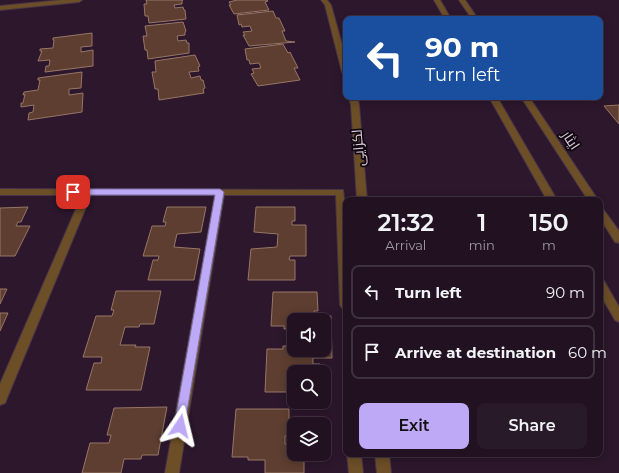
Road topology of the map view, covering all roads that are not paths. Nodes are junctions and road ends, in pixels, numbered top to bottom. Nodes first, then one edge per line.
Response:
1 (79, 0) edge
2 (324, 0) edge
3 (437, 0) edge
4 (462, 0) edge
5 (0, 8) edge
6 (446, 16) edge
7 (472, 16) edge
8 (343, 61) edge
9 (354, 100) edge
10 (495, 100) edge
11 (527, 100) edge
12 (0, 192) edge
13 (88, 192) junction
14 (220, 192) junction
15 (362, 197) edge
16 (550, 197) edge
17 (591, 197) edge
18 (603, 215) edge
19 (619, 239) edge
20 (343, 248) edge
21 (603, 289) edge
22 (619, 317) edge
23 (0, 399) edge
24 (354, 457) edge
25 (382, 457) edge
26 (172, 473) edge
27 (356, 473) edge
28 (384, 473) edge

1 - 5 street
2 - 8 street
3 - 6 street
4 - 7 street
9 - 15 street, لکزایی
10 - 16 street
11 - 17 street, ایثار
12 - 13 street
13 - 14 street
13 - 23 street
14 - 20 street
14 - 26 street
18 - 19 street
21 - 22 street
24 - 27 street
25 - 28 street

